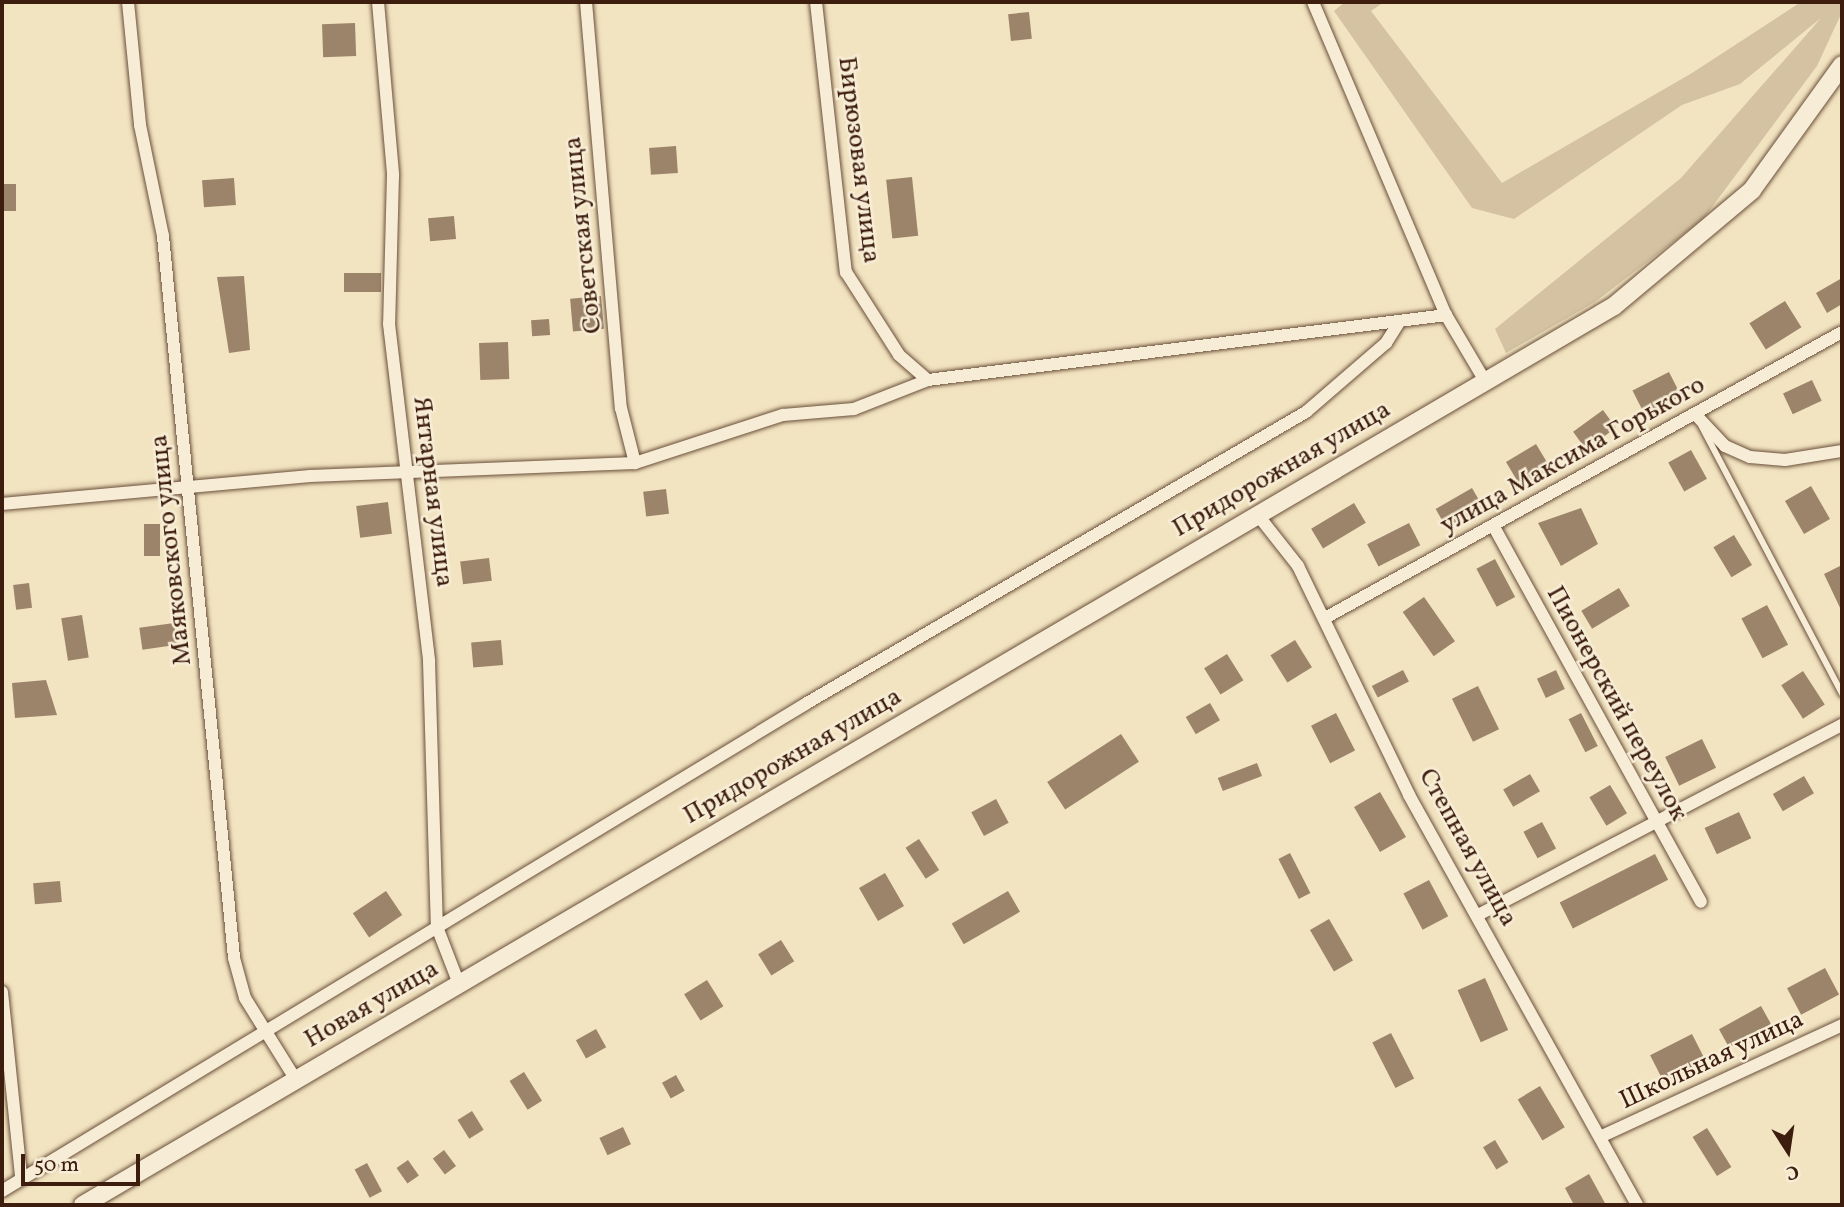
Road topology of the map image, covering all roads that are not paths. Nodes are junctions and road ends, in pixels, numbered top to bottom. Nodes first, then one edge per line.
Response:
1 (128, 2) edge
2 (378, 2) edge
3 (586, 2) edge
4 (816, 2) edge
5 (1313, 2) edge
6 (1842, 65) edge
7 (1446, 315) junction
8 (1400, 321) junction
9 (1842, 332) edge
10 (928, 380) junction
11 (1485, 381) junction
12 (1695, 414) junction
13 (1842, 451) edge
14 (635, 463) junction
15 (407, 472) junction
16 (189, 487) junction
17 (2, 504) edge
18 (1257, 514) junction
19 (1494, 527) junction
20 (1325, 618) junction
21 (1842, 694) edge
22 (1842, 724) edge
23 (1655, 822) junction
24 (688, 850) joint
25 (1701, 902) dead end
26 (1478, 915) junction
27 (437, 928) junction
28 (459, 984) junction
29 (2, 992) edge
30 (1842, 1025) edge
31 (264, 1030) junction
32 (296, 1080) junction
33 (1600, 1137) junction
34 (21, 1177) junction
35 (2, 1191) edge
36 (83, 1205) edge
37 (1637, 1205) edge

1 - 16 street, Маяковского улица
2 - 15 street, Янтарная улица
3 - 14 street, Советская улица
4 - 10 street, Бирюзовая улица
5 - 7 street
6 - 11 street, Придорожная улица
7 - 8 street
7 - 11 street
8 - 10 street
8 - 27 street
9 - 12 street, улица Максима Горького
10 - 14 street
11 - 18 street, Придорожная улица
12 - 13 street
12 - 19 street, улица Максима Горького
12 - 21 lane
14 - 15 street
15 - 16 street
15 - 27 street, Янтарная улица
16 - 17 street
16 - 31 street, Маяковского улица
18 - 20 street, Степная улица
18 - 24 street, Придорожная улица
19 - 20 street, улица Максима Горького
19 - 23 street, Пионерский переулок
20 - 26 street, Степная улица
22 - 23 street
23 - 25 street, Пионерский переулок
23 - 26 street
24 - 28 street, Новая улица
26 - 33 street, Степная улица
27 - 28 street, Янтарная улица
27 - 31 street
28 - 32 street, Новая улица
29 - 34 street
30 - 33 street, Школьная улица
31 - 32 street, Маяковского улица
31 - 34 street
32 - 36 street, Новая улица
33 - 37 street, Степная улица
34 - 35 street

